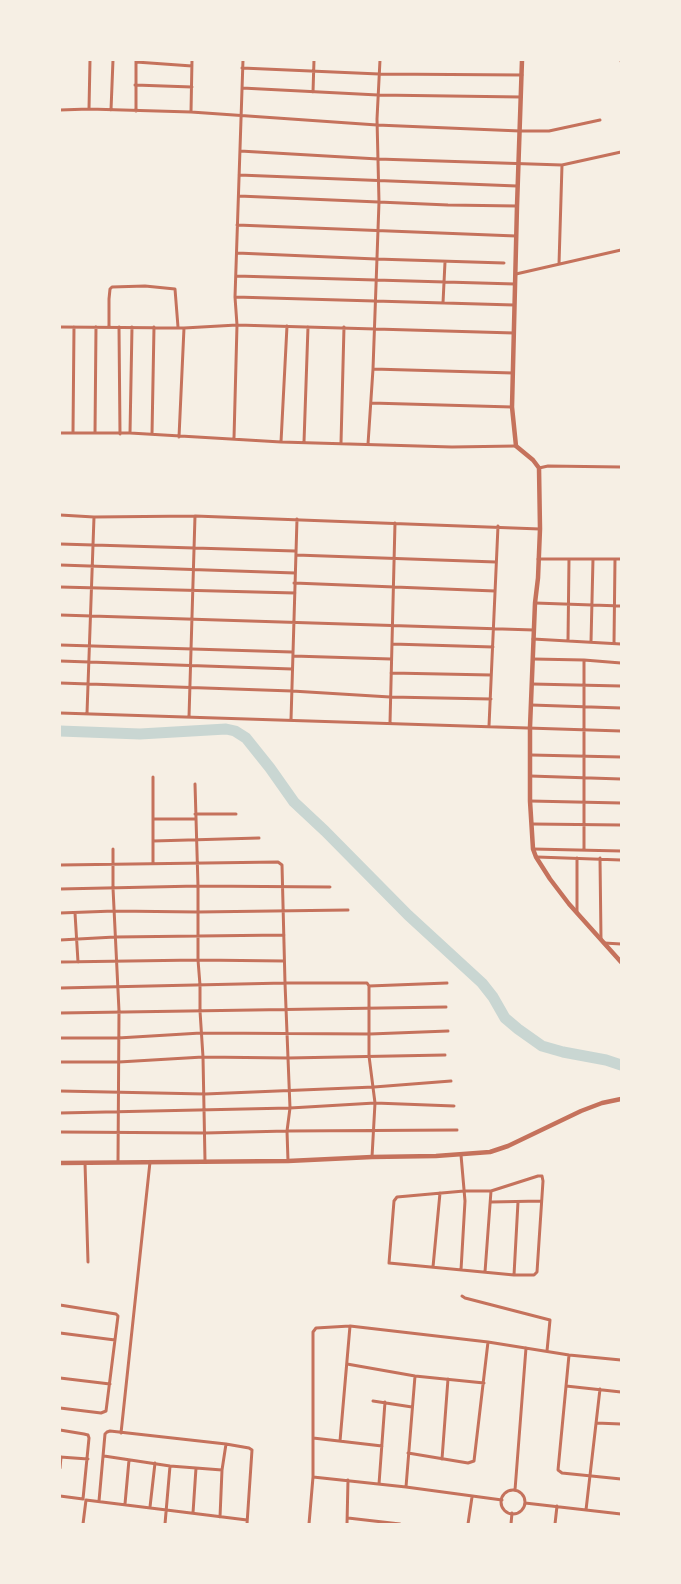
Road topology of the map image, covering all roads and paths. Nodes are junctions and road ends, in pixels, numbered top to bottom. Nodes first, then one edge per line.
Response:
1 (90, 60) edge
2 (114, 60) edge
3 (192, 60) edge
4 (243, 60) edge
5 (314, 60) edge
6 (380, 60) edge
7 (522, 60) edge
8 (136, 61) edge
9 (192, 66) junction
10 (242, 68) junction
11 (314, 71) junction
12 (379, 74) junction
13 (522, 75) junction
14 (135, 85) junction
15 (192, 87) junction
16 (242, 88) junction
17 (314, 92) junction
18 (378, 95) junction
19 (521, 97) junction
20 (89, 109) junction
21 (60, 110) edge
22 (112, 110) junction
23 (136, 111) junction
24 (191, 112) junction
25 (241, 114) junction
26 (600, 120) dead end
27 (377, 125) junction
28 (520, 131) junction
29 (240, 151) junction
30 (621, 152) edge
31 (378, 159) junction
32 (520, 163) junction
33 (562, 165) junction
34 (239, 175) junction
35 (379, 181) junction
36 (518, 186) junction
37 (238, 196) junction
38 (379, 202) junction
39 (517, 206) junction
40 (238, 225) junction
41 (377, 231) junction
42 (516, 236) junction
43 (621, 250) edge
44 (237, 253) junction
45 (376, 260) junction
46 (445, 261) junction
47 (504, 263) dead end
48 (559, 264) junction
49 (516, 274) junction
50 (236, 276) junction
51 (376, 279) junction
52 (444, 282) junction
53 (515, 284) junction
54 (235, 297) junction
55 (375, 301) junction
56 (443, 303) junction
57 (514, 305) junction
58 (237, 325) junction
59 (287, 326) junction
60 (60, 327) edge
61 (74, 327) junction
62 (96, 327) junction
63 (109, 327) junction
64 (119, 327) junction
65 (132, 327) junction
66 (154, 327) junction
67 (178, 327) junction
68 (308, 327) junction
69 (344, 327) junction
70 (184, 328) junction
71 (374, 328) junction
72 (514, 333) junction
73 (373, 369) junction
74 (513, 373) junction
75 (371, 403) junction
76 (512, 407) junction
77 (73, 432) junction
78 (60, 433) edge
79 (96, 433) junction
80 (130, 433) junction
81 (120, 434) junction
82 (152, 434) junction
83 (179, 437) junction
84 (234, 438) junction
85 (282, 442) junction
86 (304, 442) junction
87 (340, 443) junction
88 (368, 444) junction
89 (516, 446) junction
90 (621, 467) edge
91 (539, 468) junction
92 (60, 515) edge
93 (196, 516) junction
94 (94, 517) junction
95 (297, 520) junction
96 (395, 523) junction
97 (498, 526) junction
98 (540, 528) junction
99 (60, 544) edge
100 (92, 545) junction
101 (194, 548) junction
102 (295, 553) junction
103 (394, 558) junction
104 (538, 559) junction
105 (570, 559) junction
106 (593, 559) junction
107 (615, 559) junction
108 (621, 559) edge
109 (496, 562) junction
110 (60, 566) edge
111 (92, 566) junction
112 (194, 570) junction
113 (295, 573) junction
114 (294, 583) junction
115 (60, 587) edge
116 (393, 587) junction
117 (92, 588) junction
118 (193, 591) junction
119 (495, 591) junction
120 (295, 593) junction
121 (535, 603) junction
122 (569, 604) junction
123 (592, 605) junction
124 (615, 606) junction
125 (621, 606) edge
126 (60, 615) edge
127 (90, 616) junction
128 (192, 620) junction
129 (294, 622) junction
130 (392, 626) junction
131 (493, 629) junction
132 (534, 630) junction
133 (534, 639) junction
134 (568, 641) junction
135 (591, 642) junction
136 (614, 643) junction
137 (392, 644) junction
138 (621, 644) edge
139 (60, 645) edge
140 (89, 646) junction
141 (492, 647) junction
142 (191, 649) junction
143 (293, 654) junction
144 (391, 659) junction
145 (533, 659) junction
146 (584, 660) junction
147 (60, 661) edge
148 (89, 662) junction
149 (621, 663) edge
150 (190, 666) junction
151 (292, 669) junction
152 (391, 673) junction
153 (491, 676) junction
154 (60, 683) edge
155 (88, 684) junction
156 (532, 684) junction
157 (584, 685) junction
158 (621, 686) edge
159 (190, 687) junction
160 (292, 691) junction
161 (390, 697) junction
162 (490, 699) junction
163 (531, 705) junction
164 (584, 706) junction
165 (621, 708) edge
166 (60, 712) edge
167 (87, 713) junction
168 (189, 717) junction
169 (291, 720) junction
170 (390, 723) junction
171 (490, 726) junction
172 (530, 727) junction
173 (584, 729) junction
174 (621, 730) edge
175 (531, 755) junction
176 (585, 756) junction
177 (621, 758) edge
178 (530, 776) junction
179 (153, 777) dead end
180 (584, 777) junction
181 (621, 779) edge
182 (195, 784) dead end
183 (530, 801) junction
184 (584, 802) junction
185 (621, 803) edge
186 (195, 814) junction
187 (236, 814) dead end
188 (195, 819) junction
189 (153, 820) junction
190 (532, 824) junction
191 (584, 824) junction
192 (621, 825) edge
193 (259, 838) dead end
194 (196, 839) junction
195 (153, 840) junction
196 (113, 849) dead end
197 (534, 849) junction
198 (584, 850) junction
199 (621, 851) edge
200 (536, 857) junction
201 (577, 858) junction
202 (600, 858) junction
203 (621, 860) edge
204 (196, 862) junction
205 (113, 863) junction
206 (153, 863) junction
207 (60, 865) edge
208 (198, 886) junction
209 (283, 886) junction
210 (330, 887) dead end
211 (60, 888) edge
212 (113, 888) junction
213 (348, 910) dead end
214 (114, 911) junction
215 (283, 911) junction
216 (198, 912) junction
217 (76, 913) junction
218 (60, 914) edge
219 (577, 914) junction
220 (284, 935) junction
221 (198, 936) junction
222 (114, 937) junction
223 (77, 939) junction
224 (60, 940) edge
225 (602, 941) junction
226 (621, 944) edge
227 (198, 960) junction
228 (116, 961) junction
229 (284, 961) junction
230 (60, 962) edge
231 (78, 962) junction
232 (621, 962) edge
233 (447, 982) dead end
234 (285, 983) junction
235 (200, 985) junction
236 (369, 986) junction
237 (117, 987) junction
238 (60, 988) edge
239 (446, 1007) dead end
240 (286, 1009) junction
241 (370, 1009) junction
242 (200, 1011) junction
243 (119, 1012) junction
244 (60, 1013) edge
245 (448, 1031) dead end
246 (201, 1033) junction
247 (287, 1033) junction
248 (370, 1034) junction
249 (60, 1038) edge
250 (118, 1038) junction
251 (445, 1055) dead end
252 (369, 1056) junction
253 (203, 1057) junction
254 (288, 1058) junction
255 (60, 1062) edge
256 (119, 1062) junction
257 (452, 1081) dead end
258 (374, 1087) junction
259 (60, 1091) edge
260 (118, 1091) junction
261 (290, 1091) junction
262 (205, 1094) junction
263 (621, 1100) edge
264 (375, 1103) junction
265 (454, 1106) dead end
266 (290, 1108) junction
267 (205, 1111) junction
268 (119, 1112) junction
269 (60, 1113) edge
270 (457, 1130) dead end
271 (287, 1131) junction
272 (374, 1131) junction
273 (60, 1132) edge
274 (119, 1133) junction
275 (205, 1133) junction
276 (461, 1155) junction
277 (372, 1157) junction
278 (205, 1161) junction
279 (288, 1161) junction
280 (118, 1162) junction
281 (150, 1162) junction
282 (60, 1163) edge
283 (86, 1163) junction
284 (464, 1191) junction
285 (491, 1191) junction
286 (440, 1193) junction
287 (541, 1201) junction
288 (491, 1202) junction
289 (518, 1202) junction
290 (88, 1262) dead end
291 (434, 1267) junction
292 (461, 1270) junction
293 (485, 1272) junction
294 (514, 1275) junction
295 (462, 1296) dead end
296 (60, 1305) edge
297 (350, 1326) junction
298 (60, 1333) edge
299 (115, 1340) junction
300 (488, 1342) junction
301 (526, 1348) junction
302 (546, 1351) junction
303 (569, 1355) junction
304 (621, 1360) edge
305 (348, 1364) junction
306 (415, 1376) junction
307 (60, 1378) edge
308 (448, 1379) junction
309 (484, 1383) junction
310 (110, 1384) junction
311 (566, 1386) junction
312 (600, 1390) junction
313 (621, 1392) edge
314 (373, 1401) dead end
315 (385, 1402) junction
316 (412, 1406) junction
317 (60, 1408) edge
318 (596, 1423) junction
319 (621, 1424) edge
320 (60, 1430) edge
321 (122, 1432) junction
322 (313, 1438) junction
323 (340, 1442) junction
324 (226, 1444) junction
325 (382, 1446) junction
326 (408, 1454) junction
327 (104, 1456) junction
328 (60, 1457) edge
329 (88, 1459) junction
330 (442, 1459) junction
331 (129, 1460) junction
332 (155, 1463) junction
333 (170, 1466) junction
334 (60, 1468) edge
335 (196, 1468) junction
336 (222, 1470) junction
337 (590, 1476) junction
338 (313, 1477) junction
339 (621, 1479) edge
340 (348, 1480) junction
341 (379, 1484) junction
342 (406, 1487) junction
343 (515, 1490) junction
344 (60, 1496) edge
345 (472, 1497) junction
346 (502, 1500) junction
347 (100, 1501) junction
348 (525, 1503) junction
349 (125, 1504) junction
350 (557, 1506) junction
351 (150, 1507) junction
352 (167, 1510) junction
353 (586, 1510) junction
354 (193, 1513) junction
355 (512, 1513) junction
356 (621, 1514) edge
357 (220, 1517) junction
358 (348, 1518) junction
359 (247, 1522) edge
360 (83, 1524) edge
361 (165, 1524) edge
362 (309, 1524) edge
363 (347, 1524) edge
364 (400, 1524) edge
365 (468, 1524) edge
366 (511, 1524) edge
367 (555, 1524) edge

1 - 20 street
2 - 22 street
3 - 9 street
4 - 10 street
5 - 11 street
6 - 12 street
7 - 13 street
8 - 9 street
8 - 14 street
9 - 15 street
10 - 11 street
10 - 16 street
11 - 12 street
11 - 17 street
12 - 13 street
12 - 18 street
13 - 19 street
14 - 15 street
14 - 23 street
15 - 24 street
16 - 17 street
16 - 25 street
17 - 18 street
18 - 19 street
18 - 27 street
19 - 28 street
20 - 21 street
20 - 22 street
22 - 23 street
23 - 24 street
24 - 25 street
25 - 27 street
25 - 29 street
26 - 28 street
27 - 28 street
27 - 31 street
28 - 32 street
29 - 31 street
29 - 34 street
30 - 33 street
31 - 32 street
31 - 35 street
32 - 33 street
32 - 36 street
33 - 48 street
34 - 35 street
34 - 37 street
35 - 36 street
35 - 38 street
36 - 39 street
37 - 38 street
37 - 40 street
38 - 39 street
38 - 41 street
39 - 42 street
40 - 41 street
40 - 44 street
41 - 42 street
41 - 45 street
42 - 49 street
43 - 48 street
44 - 45 street
44 - 50 street
45 - 46 street
45 - 51 street
46 - 47 street
46 - 52 street
48 - 49 street
49 - 53 street
50 - 51 street
50 - 54 street
51 - 52 street
51 - 55 street
52 - 53 street
52 - 56 street
53 - 57 street
54 - 55 street
54 - 58 street
55 - 56 street
55 - 71 street
56 - 57 street
57 - 72 street
58 - 59 street
58 - 70 street
58 - 84 street
59 - 68 street
59 - 85 street
60 - 61 street
61 - 62 street
61 - 77 street
62 - 63 street
62 - 79 street
63 - 64 street
63 - 67 street
64 - 65 street
64 - 81 street
65 - 66 street
65 - 80 street
66 - 67 street
66 - 82 street
67 - 70 street
68 - 69 street
68 - 86 street
69 - 71 street
69 - 87 street
70 - 83 street
71 - 72 street
71 - 73 street
72 - 74 street
73 - 74 street
73 - 75 street
74 - 76 street
75 - 76 street
75 - 88 street
76 - 89 street
77 - 78 street
77 - 79 street
79 - 81 street
80 - 81 street
80 - 82 street
82 - 83 street
83 - 84 street
84 - 85 street
85 - 86 street
86 - 87 street
87 - 88 street
88 - 89 street
89 - 91 street
90 - 91 street
91 - 98 street
92 - 94 street
93 - 94 street
93 - 95 street
93 - 101 street
94 - 100 street
95 - 96 street
95 - 102 street
96 - 97 street
96 - 103 street
97 - 98 street
97 - 109 street
98 - 104 street
99 - 100 street
100 - 101 street
100 - 111 street
101 - 102 street
101 - 112 street
102 - 103 street
102 - 113 street
103 - 109 street
103 - 116 street
104 - 105 street
104 - 121 street
105 - 106 street
105 - 122 street
106 - 107 street
106 - 123 street
107 - 108 street
107 - 124 street
109 - 119 street
110 - 111 street
111 - 112 street
111 - 117 street
112 - 113 street
112 - 118 street
113 - 114 street
114 - 116 street
114 - 120 street
115 - 117 street
116 - 119 street
116 - 130 street
117 - 118 street
117 - 127 street
118 - 120 street
118 - 128 street
119 - 131 street
120 - 129 street
121 - 122 street
121 - 132 street
122 - 123 street
122 - 134 street
123 - 124 street
123 - 135 street
124 - 125 street
124 - 136 street
126 - 127 street
127 - 128 street
127 - 140 street
128 - 129 street
128 - 142 street
129 - 130 street
129 - 143 street
130 - 131 street
130 - 137 street
131 - 132 street
131 - 141 street
132 - 133 street
133 - 134 street
133 - 145 street
134 - 135 street
135 - 136 street
136 - 138 street
137 - 141 street
137 - 144 street
139 - 140 street
140 - 142 street
140 - 148 street
141 - 153 street
142 - 143 street
142 - 150 street
143 - 144 street
143 - 151 street
144 - 152 street
145 - 146 street
145 - 156 street
146 - 149 street
146 - 157 street
147 - 148 street
148 - 150 street
148 - 155 street
150 - 151 street
150 - 159 street
151 - 160 street
152 - 153 street
152 - 161 street
153 - 162 street
154 - 155 street
155 - 159 street
155 - 167 street
156 - 157 street
156 - 163 street
157 - 158 street
157 - 164 street
159 - 160 street
159 - 168 street
160 - 161 street
160 - 169 street
161 - 162 street
161 - 170 street
162 - 171 street
163 - 164 street
163 - 172 street
164 - 165 street
164 - 173 street
166 - 167 street
167 - 168 street
168 - 169 street
169 - 170 street
170 - 171 street
171 - 172 street
172 - 173 street
172 - 175 street
173 - 174 street
173 - 176 street
175 - 176 street
175 - 178 street
176 - 177 street
176 - 180 street
178 - 180 street
178 - 183 street
179 - 189 street
180 - 181 street
180 - 184 street
182 - 186 street
183 - 184 street
183 - 190 street
184 - 185 street
184 - 191 street
186 - 187 street
186 - 188 street
188 - 189 street
188 - 194 street
189 - 195 street
190 - 191 street
190 - 197 street
191 - 192 street
191 - 198 street
193 - 194 street
194 - 195 street
194 - 204 street
195 - 206 street
196 - 205 street
197 - 198 street
197 - 200 street
198 - 199 street
200 - 201 street
200 - 219 street
201 - 202 street
201 - 219 street
202 - 203 street
202 - 225 street
204 - 206 street
204 - 208 street
204 - 209 street
205 - 206 street
205 - 207 street
205 - 212 street
208 - 209 street
208 - 212 street
208 - 216 street
209 - 210 street
209 - 215 street
211 - 212 street
212 - 214 street
213 - 215 street
214 - 216 street
214 - 217 street
214 - 222 street
215 - 216 street
215 - 220 street
216 - 221 street
217 - 218 street
217 - 223 street
219 - 225 street
220 - 221 street
220 - 229 street
221 - 222 street
221 - 227 street
222 - 223 street
222 - 228 street
223 - 224 street
223 - 231 street
225 - 226 street
225 - 232 street
227 - 228 street
227 - 229 street
227 - 235 street
228 - 231 street
228 - 237 street
229 - 234 street
230 - 231 street
233 - 236 street
234 - 235 street
234 - 236 street
234 - 240 street
235 - 237 street
235 - 242 street
236 - 241 street
237 - 238 street
237 - 243 street
239 - 241 street
240 - 241 street
240 - 242 street
240 - 247 street
241 - 248 street
242 - 243 street
242 - 246 street
243 - 244 street
243 - 250 street
245 - 248 street
246 - 247 street
246 - 250 street
246 - 253 street
247 - 248 street
247 - 254 street
248 - 252 street
249 - 250 street
250 - 256 street
251 - 252 street
252 - 254 street
252 - 258 street
253 - 254 street
253 - 256 street
253 - 262 street
254 - 261 street
255 - 256 street
256 - 260 street
257 - 258 street
258 - 261 street
258 - 264 street
259 - 260 street
260 - 262 street
260 - 268 street
261 - 262 street
261 - 266 street
262 - 267 street
263 - 276 street
264 - 265 street
264 - 266 street
264 - 272 street
266 - 267 street
266 - 271 street
267 - 268 street
267 - 275 street
268 - 269 street
268 - 274 street
270 - 272 street
271 - 272 street
271 - 275 street
271 - 279 street
272 - 277 street
273 - 274 street
274 - 275 street
274 - 280 street
275 - 278 street
276 - 277 street
276 - 284 street
277 - 279 street
278 - 279 street
278 - 281 street
280 - 281 street
280 - 283 street
281 - 321 street
282 - 283 street
283 - 290 street
284 - 285 street
284 - 286 street
284 - 292 street
285 - 287 street
285 - 288 street
286 - 291 street
286 - 291 street
287 - 289 street
287 - 294 street
288 - 289 street
288 - 293 street
289 - 294 street
291 - 292 street
292 - 293 street
293 - 294 street
295 - 302 street
296 - 299 street
297 - 300 street
297 - 305 street
297 - 322 street
298 - 299 street
299 - 310 street
300 - 301 street
300 - 309 street
301 - 302 street
301 - 343 street
302 - 303 street
303 - 304 street
303 - 311 street
305 - 306 street
305 - 323 street
306 - 308 street
306 - 316 street
307 - 310 street
308 - 309 street
308 - 330 street
309 - 330 street
310 - 317 street
311 - 312 street
311 - 337 street
312 - 313 street
312 - 318 street
314 - 315 street
315 - 316 street
315 - 325 street
316 - 326 street
318 - 319 street
318 - 337 street
320 - 329 street
321 - 324 street
321 - 327 street
322 - 323 street
322 - 338 street
323 - 325 street
324 - 336 street
324 - 359 street
325 - 341 street
326 - 330 street
326 - 342 street
327 - 331 street
327 - 347 street
328 - 329 street
328 - 334 street
329 - 344 street
331 - 332 street
331 - 349 street
332 - 333 street
332 - 351 street
333 - 335 street
333 - 352 street
335 - 336 street
335 - 354 street
336 - 357 street
337 - 339 street
337 - 353 street
338 - 340 street
338 - 362 street
340 - 341 street
340 - 358 street
341 - 342 street
342 - 345 street
343 - 346 street
343 - 348 street
345 - 346 street
345 - 365 street
346 - 355 street
347 - 349 street
347 - 360 street
348 - 350 street
348 - 355 street
349 - 351 street
350 - 353 street
350 - 367 street
351 - 352 street
352 - 354 street
352 - 361 street
353 - 356 street
354 - 357 street
355 - 366 street
357 - 359 street
358 - 363 street
358 - 364 street

